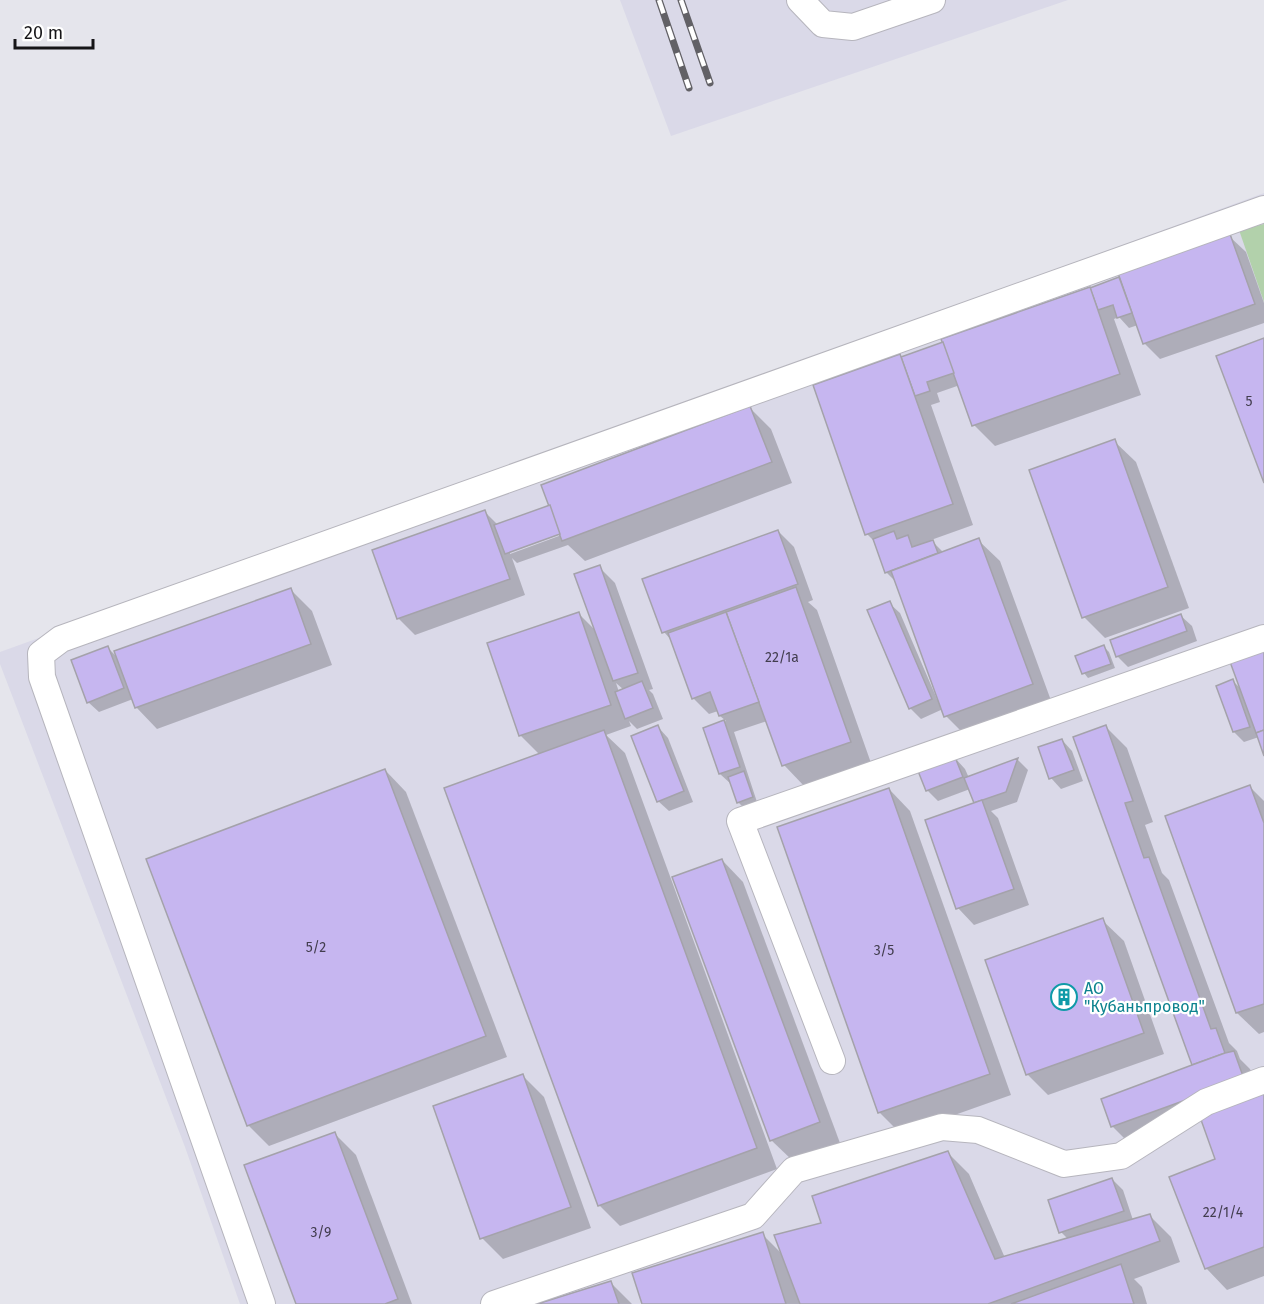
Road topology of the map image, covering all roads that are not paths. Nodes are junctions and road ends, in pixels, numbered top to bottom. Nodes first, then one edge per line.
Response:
1 (800, 0) edge
2 (932, 0) edge
3 (1264, 209) edge
4 (1264, 638) edge
5 (832, 1061) dead end
6 (1264, 1080) edge
7 (262, 1304) edge
8 (494, 1304) edge

1 - 2 lane
3 - 7 lane
4 - 5 lane
6 - 8 lane

